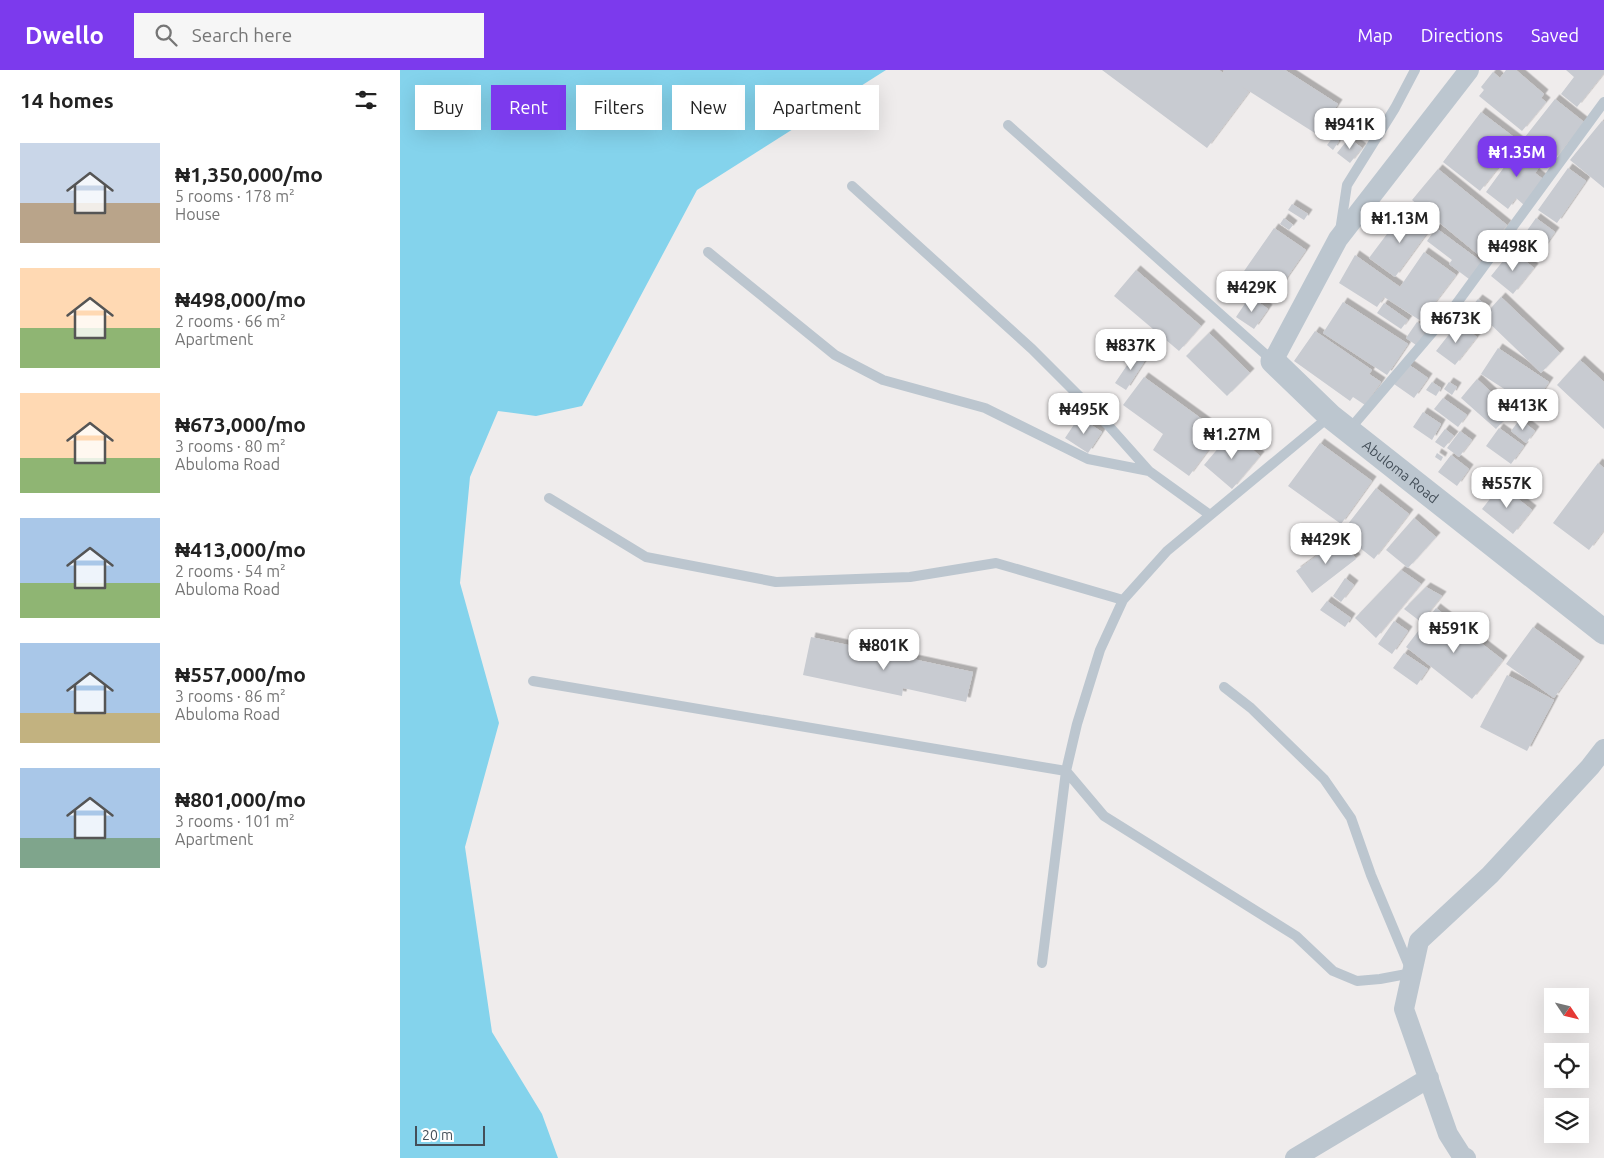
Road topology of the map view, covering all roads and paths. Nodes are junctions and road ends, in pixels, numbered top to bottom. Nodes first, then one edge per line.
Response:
1 (1415, 70) edge
2 (1469, 70) edge
3 (1604, 102) edge
4 (1008, 125) dead end
5 (852, 186) dead end
6 (1338, 239) junction
7 (708, 252) dead end
8 (1273, 361) junction
9 (1339, 423) junction
10 (1149, 471) junction
11 (549, 498) dead end
12 (1210, 515) junction
13 (1123, 600) junction
14 (1604, 632) edge
15 (533, 681) dead end
16 (1224, 687) dead end
17 (1604, 749) edge
18 (1066, 772) junction
19 (1042, 963) dead end
20 (1412, 973) junction
21 (1429, 1078) junction
22 (1295, 1158) edge
23 (1466, 1158) edge

1 - 6 lane
2 - 6 street
3 - 9 lane
4 - 8 lane
5 - 10 lane
6 - 8 street
7 - 10 lane
8 - 9 street, Abuloma Road
9 - 12 lane
9 - 14 street, Abuloma Road
10 - 12 lane
11 - 13 lane
12 - 13 lane
13 - 18 lane
15 - 18 lane
16 - 20 lane
17 - 20 street
18 - 19 lane
18 - 20 lane
20 - 21 street
21 - 22 street
21 - 23 street

